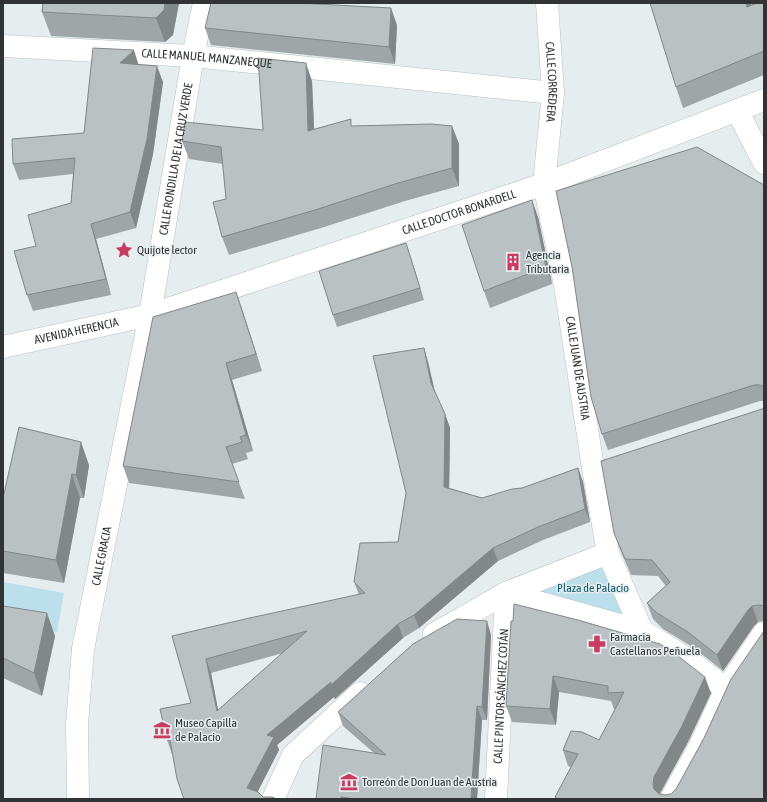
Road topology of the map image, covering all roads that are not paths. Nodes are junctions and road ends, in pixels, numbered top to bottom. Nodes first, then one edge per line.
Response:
1 (204, 3) edge
2 (547, 3) edge
3 (3, 46) edge
4 (193, 56) junction
5 (553, 93) junction
6 (764, 100) edge
7 (737, 110) junction
8 (764, 164) edge
9 (544, 184) junction
10 (150, 315) junction
11 (3, 347) edge
12 (615, 460) edge
13 (593, 468) junction
14 (608, 553) junction
15 (506, 593) junction
16 (642, 631) junction
17 (763, 638) edge
18 (418, 643) edge
19 (377, 678) edge
20 (726, 689) junction
21 (276, 798) edge
22 (78, 799) edge
23 (496, 799) edge
24 (671, 799) edge

1 - 4 street, CALLE RONDILLA DE LA CRUZ VERDE
2 - 5 street, CALLE CORREDERA
3 - 4 street, CALLE MANUEL MANZANEQUE
4 - 5 street, CALLE MANUEL MANZANEQUE
4 - 10 street, CALLE RONDILLA DE LA CRUZ VERDE
5 - 9 street, CALLE CORREDERA
6 - 7 street, CALLE DOCTOR BONARDELL
7 - 8 street
7 - 9 street, CALLE DOCTOR BONARDELL
9 - 10 street, CALLE DOCTOR BONARDELL
9 - 13 street, CALLE JUAN DE AUSTRIA
10 - 11 street, AVENIDA HERENCIA
10 - 22 street, CALLE GRACIA
12 - 13 street
13 - 14 street, CALLE JUAN DE AUSTRIA
14 - 15 street
14 - 16 street
15 - 16 street
15 - 18 street
15 - 23 street, CALLE PINTOR SÁNCHEZ COTÁN
16 - 20 street
17 - 20 street
19 - 21 street
20 - 24 street

